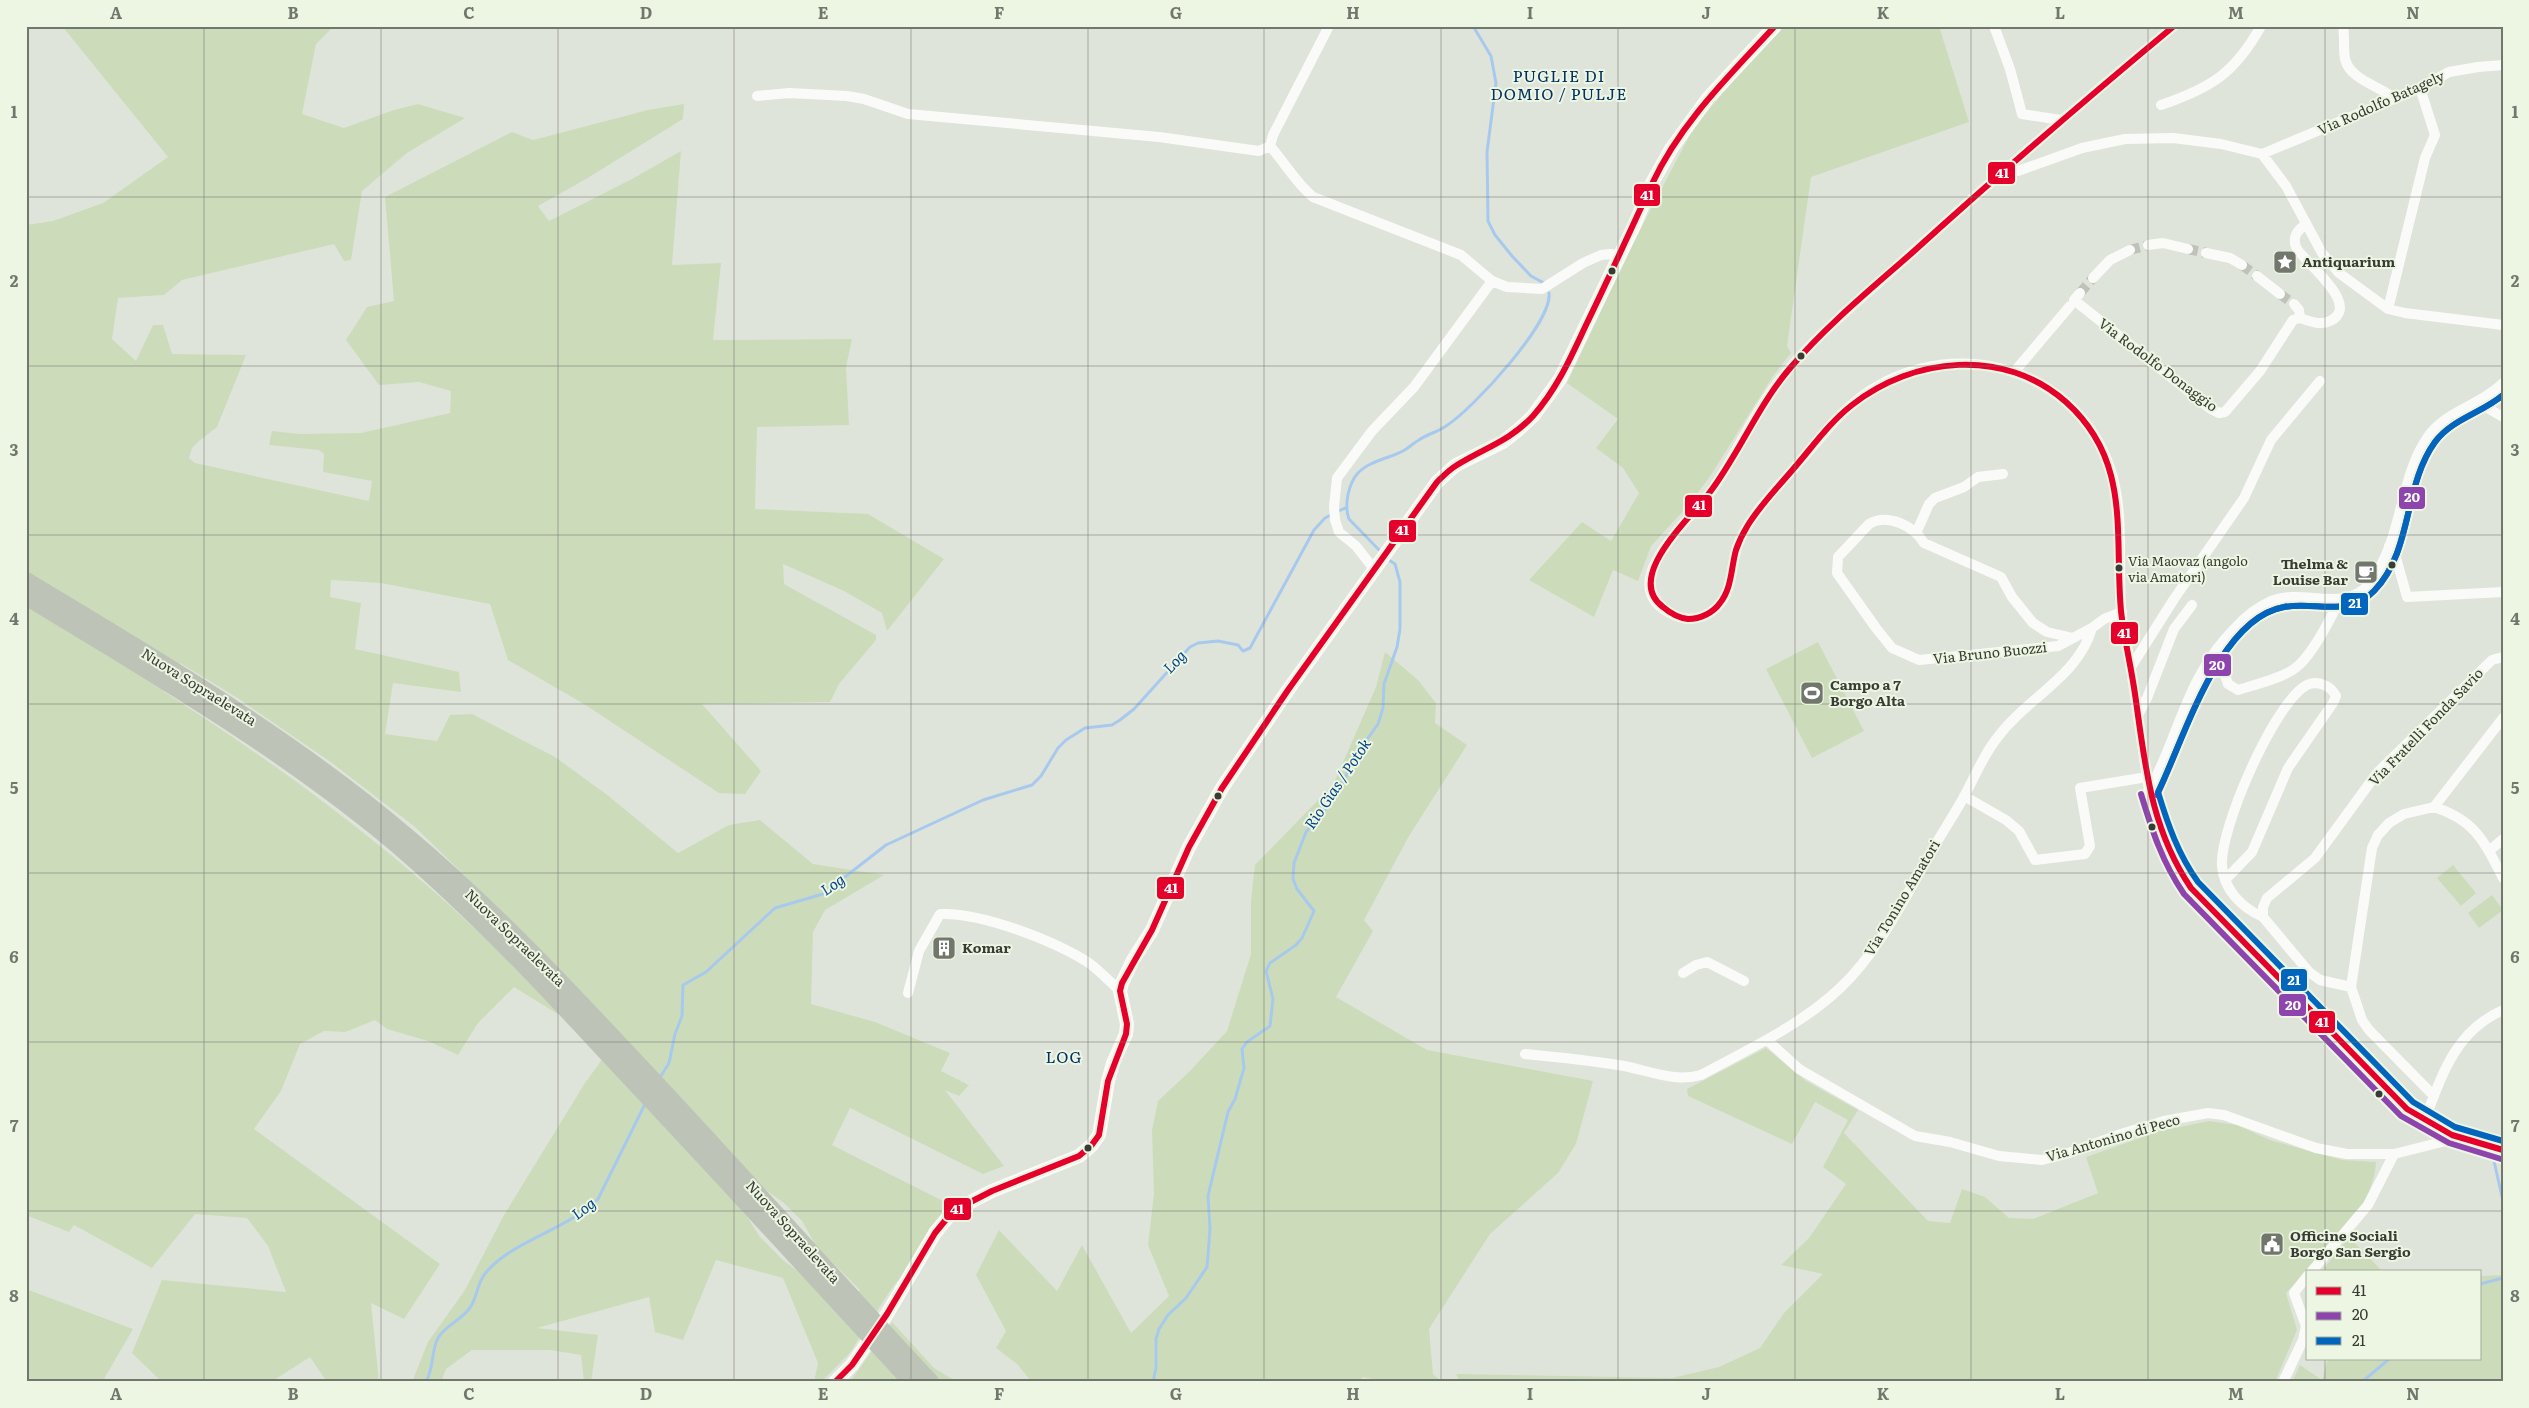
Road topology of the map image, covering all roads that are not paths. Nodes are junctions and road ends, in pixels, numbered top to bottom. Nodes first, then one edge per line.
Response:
1 (1329, 26) edge
2 (1775, 26) edge
3 (1994, 26) edge
4 (2174, 26) edge
5 (2261, 26) edge
6 (2343, 26) edge
7 (2503, 66) edge
8 (2420, 88) junction
9 (757, 96) dead end
10 (2394, 98) junction
11 (2161, 105) dead end
12 (2061, 120) junction
13 (1270, 146) junction
14 (2262, 154) junction
15 (2003, 169) junction
16 (2306, 224) junction
17 (2148, 245) tunnel mouth
18 (2188, 249) tunnel mouth
19 (2130, 250) tunnel mouth
20 (2206, 253) tunnel mouth
21 (1619, 257) junction
22 (2242, 265) tunnel mouth
23 (2257, 276) tunnel mouth
24 (2093, 278) tunnel mouth
25 (1492, 281) junction
26 (2080, 293) dead end
27 (2280, 294) tunnel mouth
28 (2294, 304) tunnel mouth
29 (2070, 306) dead end
30 (2388, 309) junction
31 (2300, 318) junction
32 (2503, 325) edge
33 (2014, 372) junction
34 (2320, 381) dead end
35 (2503, 383) edge
36 (2471, 404) junction
37 (2503, 416) edge
38 (2003, 474) dead end
39 (1917, 531) junction
40 (2389, 546) junction
41 (1374, 569) junction
42 (26, 581) edge
43 (2503, 592) edge
44 (26, 596) edge
45 (2340, 599) junction
46 (2192, 605) dead end
47 (2122, 612) junction
48 (2092, 628) junction
49 (2072, 638) junction
50 (2216, 650) junction
51 (2503, 657) edge
52 (2131, 667) junction
53 (171, 677) junction
54 (2138, 715) junction
55 (2503, 718) edge
56 (2147, 777) junction
57 (2149, 791) junction
58 (1964, 796) junction
59 (2434, 807) junction
60 (2503, 838) edge
61 (2489, 852) junction
62 (2503, 878) edge
63 (2226, 880) junction
64 (2263, 917) junction
65 (1683, 973) dead end
66 (1744, 981) dead end
67 (2351, 987) junction
68 (1120, 991) junction
69 (908, 993) dead end
70 (2503, 1010) edge
71 (1766, 1040) junction
72 (1525, 1054) dead end
73 (2434, 1096) junction
74 (2424, 1122) junction
75 (2458, 1138) junction
76 (2503, 1150) edge
77 (2394, 1154) junction
78 (2313, 1270) edge
79 (2306, 1278) edge
80 (848, 1302) junction
81 (2306, 1326) edge
82 (2306, 1326) edge
83 (835, 1382) edge
84 (912, 1382) edge
85 (930, 1382) edge
86 (2283, 1382) edge

1 - 13 street
2 - 21 street
3 - 12 street
4 - 12 street
5 - 11 street
6 - 10 street
7 - 8 street, Via Rodolfo Batagely
8 - 10 street, Via Rodolfo Batagely
8 - 30 street
9 - 13 street
10 - 14 street, Via Rodolfo Batagely
12 - 15 street
13 - 25 street
14 - 15 street
14 - 16 street
15 - 33 street
16 - 30 street
16 - 31 street
17 - 18 street
19 - 24 street
20 - 22 street
21 - 25 street
21 - 41 street
23 - 27 street
25 - 41 street
26 - 31 street, Via Rodolfo Donaggio
28 - 31 street
29 - 33 street
30 - 32 street
33 - 47 street
34 - 52 street
35 - 36 street
36 - 37 street
36 - 40 street
38 - 39 street
39 - 49 street
39 - 49 street, Via Bruno Buozzi
40 - 43 street
40 - 45 street
41 - 68 street
42 - 53 highway, Nuova Sopraelevata
44 - 53 highway, Nuova Sopraelevata
45 - 50 street
45 - 50 street
46 - 54 street
47 - 48 street, Via Bruno Buozzi
47 - 52 street
48 - 49 street, Via Bruno Buozzi
48 - 58 street, Via Tonino Amatori
50 - 57 street
51 - 64 street, Via Fratelli Fonda Savio
52 - 54 street
53 - 80 highway, Nuova Sopraelevata
54 - 56 street
55 - 59 street
56 - 57 street
56 - 58 street
57 - 74 street
58 - 71 street, Via Tonino Amatori
59 - 61 street
59 - 67 street
60 - 61 street
61 - 62 street
63 - 63 street
63 - 64 street
64 - 67 street
65 - 66 street
67 - 73 street
68 - 69 street
68 - 83 street
70 - 73 street
71 - 72 street, Via Tonino Amatori
71 - 77 street, Via Antonino di Peco
73 - 74 street
74 - 75 street
75 - 76 street
75 - 77 street, Via Antonino di Peco
77 - 78 street
79 - 81 street
80 - 84 highway, Nuova Sopraelevata
80 - 85 highway, Nuova Sopraelevata
82 - 86 street

